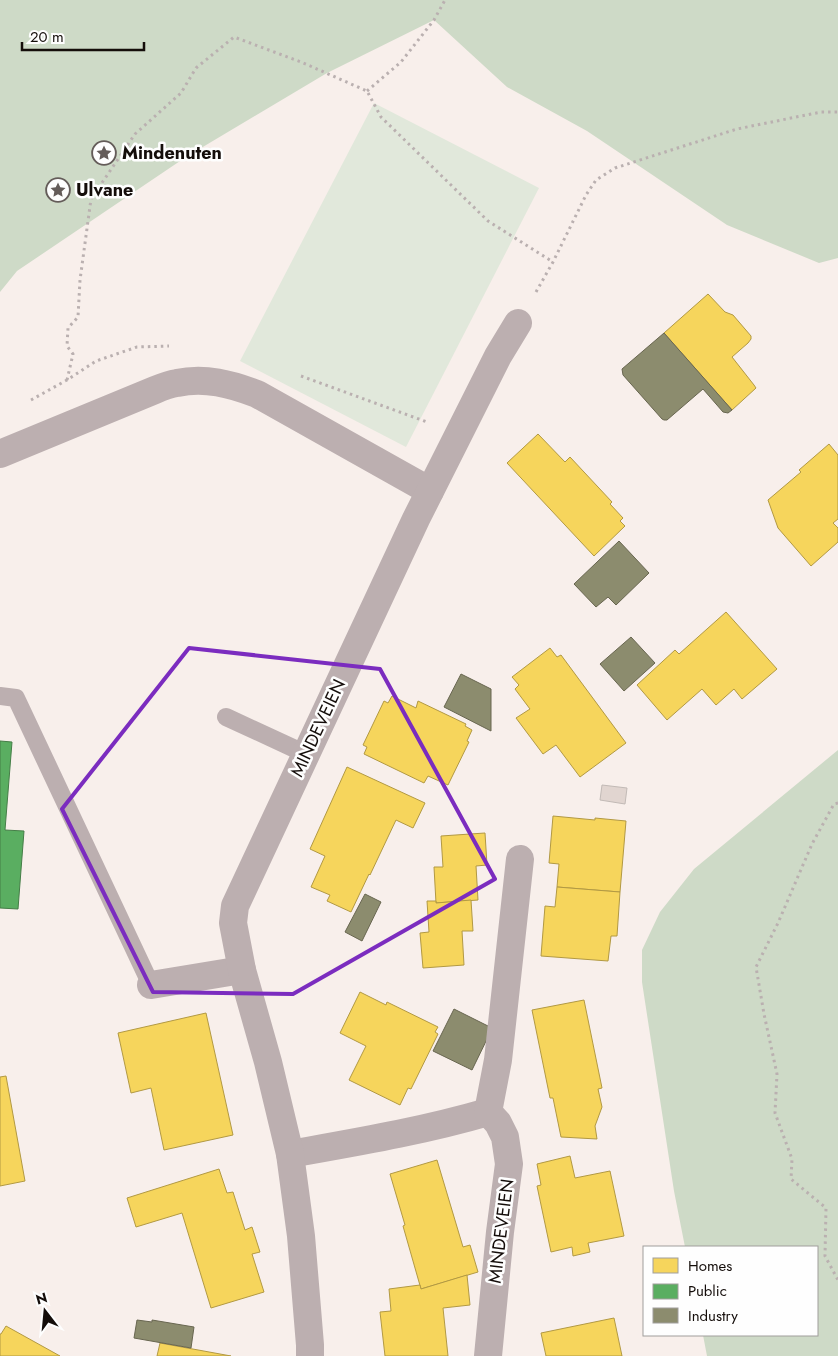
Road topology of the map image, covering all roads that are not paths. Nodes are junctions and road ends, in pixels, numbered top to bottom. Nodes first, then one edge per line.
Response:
1 (518, 323) road end
2 (0, 454) edge
3 (430, 491) junction
4 (0, 696) edge
5 (226, 717) dead end
6 (306, 754) junction
7 (520, 859) dead end
8 (242, 970) junction
9 (151, 985) joint
10 (488, 1112) junction
11 (290, 1154) junction
12 (310, 1356) edge
13 (488, 1356) edge

1 - 3 street, MINDEVEIEN
2 - 3 street
3 - 6 street, MINDEVEIEN
4 - 9 lane
5 - 6 lane
6 - 8 street, MINDEVEIEN
7 - 10 street
8 - 9 street
8 - 11 street, MINDEVEIEN
10 - 11 street
10 - 13 street, MINDEVEIEN
11 - 12 street, MINDEVEIEN

